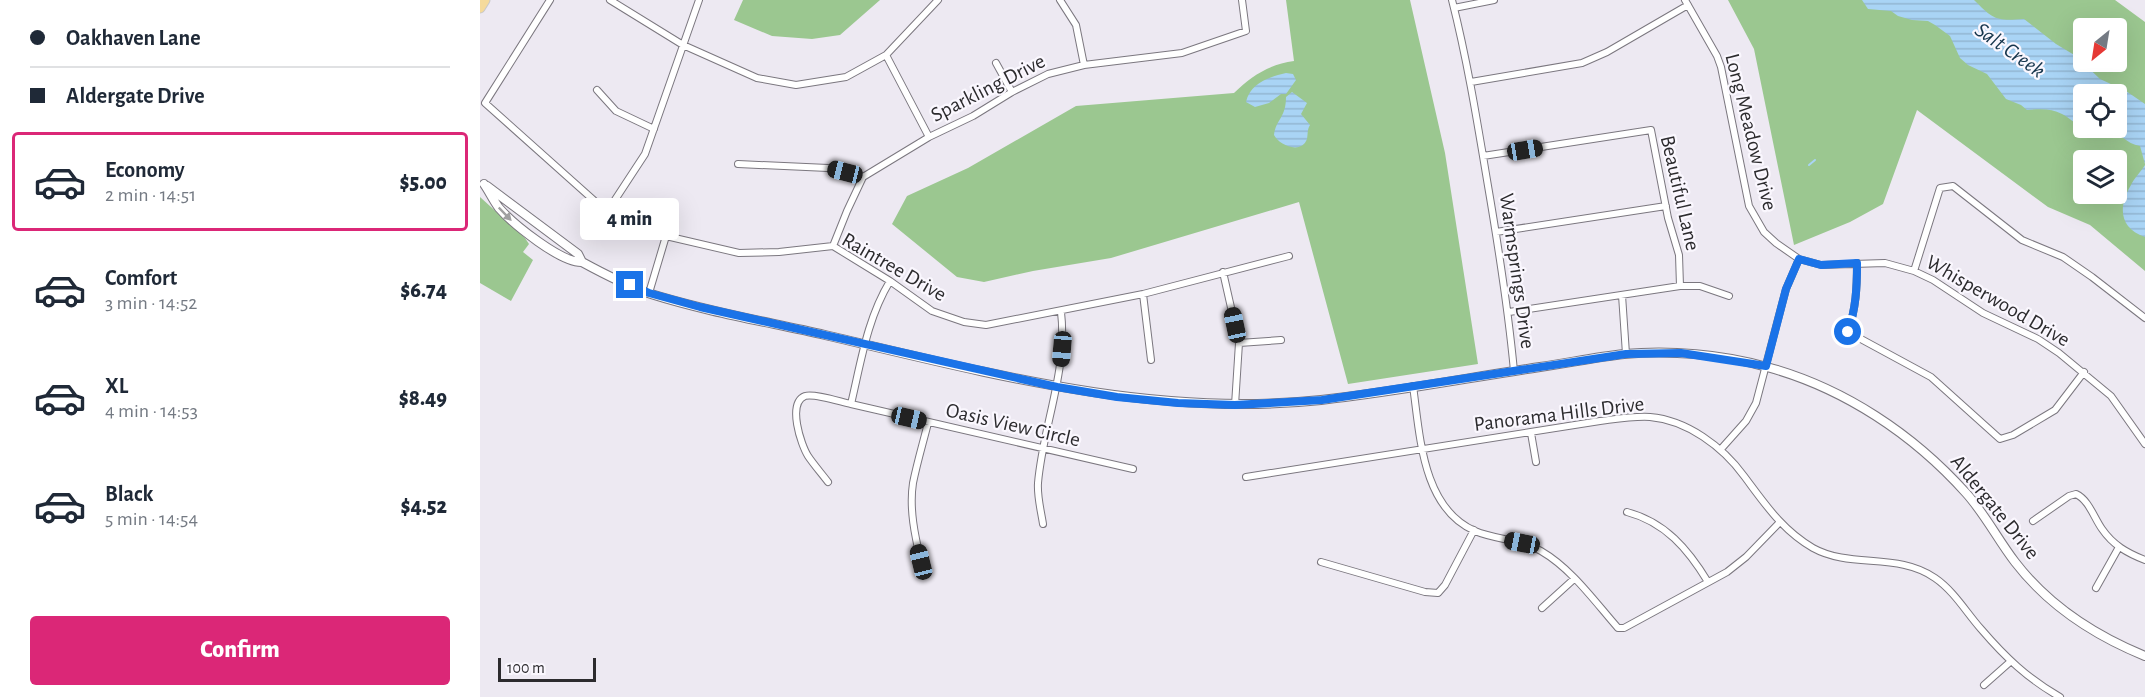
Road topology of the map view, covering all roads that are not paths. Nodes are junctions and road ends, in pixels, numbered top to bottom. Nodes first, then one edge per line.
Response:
1 (485, 0) edge
2 (550, 0) edge
3 (610, 0) edge
4 (699, 0) edge
5 (938, 0) edge
6 (1060, 0) edge
7 (1242, 0) edge
8 (1452, 0) edge
9 (1494, 0) edge
10 (1687, 3) edge
11 (480, 8) edge
12 (1454, 8) junction
13 (683, 45) junction
14 (886, 55) junction
15 (996, 63) dead end
16 (1084, 65) junction
17 (1471, 82) junction
18 (597, 90) dead end
19 (1012, 92) junction
20 (654, 129) junction
21 (929, 137) junction
22 (1484, 156) junction
23 (738, 164) dead end
24 (863, 177) junction
25 (482, 182) edge
26 (1666, 206) junction
27 (607, 212) junction
28 (1496, 232) junction
29 (666, 236) junction
30 (833, 246) junction
31 (1289, 256) dead end
32 (1799, 259) junction
33 (582, 262) junction
34 (1857, 263) junction
35 (1914, 271) junction
36 (1223, 272) junction
37 (890, 281) junction
38 (1680, 286) junction
39 (649, 293) junction
40 (1143, 294) junction
41 (1622, 295) junction
42 (1728, 296) dead end
43 (1060, 312) junction
44 (1509, 312) junction
45 (2145, 318) edge
46 (1281, 340) dead end
47 (1239, 343) junction
48 (865, 345) junction
49 (1626, 354) junction
50 (1151, 360) dead end
51 (1766, 366) junction
52 (1514, 371) junction
53 (2084, 372) junction
54 (1413, 386) junction
55 (1057, 387) junction
56 (851, 404) junction
57 (1235, 405) junction
58 (928, 423) junction
59 (1531, 433) junction
60 (2145, 444) edge
61 (1422, 448) junction
62 (1044, 449) junction
63 (1721, 449) junction
64 (1536, 462) dead end
65 (1133, 469) dead end
66 (1246, 477) dead end
67 (828, 482) dead end
68 (1627, 512) dead end
69 (2033, 521) dead end
70 (1779, 523) junction
71 (1043, 525) dead end
72 (1474, 530) junction
73 (2119, 547) junction
74 (2145, 560) edge
75 (921, 562) dead end
76 (1322, 562) dead end
77 (1574, 579) junction
78 (1708, 582) junction
79 (2096, 588) dead end
80 (1542, 608) dead end
81 (2145, 656) edge
82 (2010, 662) junction
83 (1984, 685) dead end
84 (2060, 697) edge

1 - 11 main road
2 - 27 street, Raintree Drive
3 - 13 street
4 - 13 street
5 - 14 street
6 - 16 street
7 - 16 street, Sparkling Drive
8 - 12 street, Warmsprings Drive
9 - 12 street
10 - 17 street
10 - 32 street, Long Meadow Drive
12 - 17 street, Warmsprings Drive
13 - 14 street
13 - 20 street
14 - 21 street
15 - 19 street
16 - 19 street, Sparkling Drive
17 - 22 street, Warmsprings Drive
18 - 20 street
19 - 21 street, Sparkling Drive
20 - 27 street
21 - 24 street, Sparkling Drive
22 - 26 street, Beautiful Lane
22 - 28 street, Warmsprings Drive
23 - 24 street
24 - 30 street
25 - 33 street, Aldergate Drive
25 -> 33 street, Aldergate Drive
26 - 28 street
26 - 38 street, Beautiful Lane
27 - 29 street, Raintree Drive
28 - 44 street, Warmsprings Drive
29 - 30 street, Raintree Drive
29 - 39 street
30 - 37 street, Raintree Drive
31 - 36 street, Raintree Drive
32 - 34 street, Whisperwood Drive
32 - 51 street
33 - 39 street, Aldergate Drive
34 - 35 street, Whisperwood Drive
34 - 53 street
35 - 45 street
35 - 53 street, Whisperwood Drive
36 - 40 street, Raintree Drive
36 - 47 street
37 - 43 street, Raintree Drive
37 - 48 street
38 - 41 street
38 - 42 street
39 - 48 street, Aldergate Drive
40 - 43 street, Raintree Drive
40 - 50 street
41 - 44 street
41 - 49 street
43 - 55 street
44 - 52 street, Warmsprings Drive
46 - 47 street
47 - 57 street
48 - 55 street, Aldergate Drive
48 - 56 street
49 - 51 street, Aldergate Drive
49 - 52 street, Aldergate Drive
51 - 63 street
51 - 81 street, Aldergate Drive
52 - 54 street, Aldergate Drive
53 - 60 street, Whisperwood Drive
54 - 57 street, Aldergate Drive
54 - 61 street
55 - 57 street, Aldergate Drive
55 - 62 street
56 - 58 street, Oasis View Circle
56 - 67 street, Oasis View Circle
58 - 62 street, Oasis View Circle
58 - 75 street
59 - 61 street, Panorama Hills Drive
59 - 63 street, Panorama Hills Drive
59 - 64 street
61 - 66 street, Panorama Hills Drive
61 - 72 street
62 - 65 street, Oasis View Circle
62 - 71 street
63 - 70 street, Panorama Hills Drive
68 - 78 street
69 - 73 street
70 - 78 street
70 - 82 street, Panorama Hills Drive
72 - 76 street
72 - 77 street
73 - 74 street
73 - 79 street
77 - 78 street
77 - 80 street
82 - 83 street
82 - 84 street, Panorama Hills Drive

